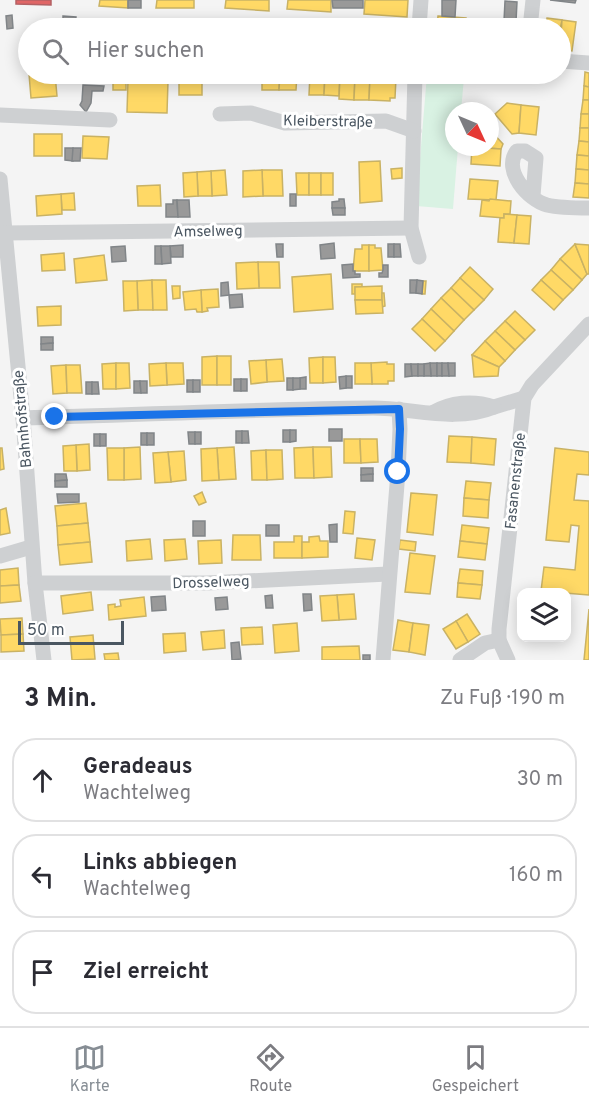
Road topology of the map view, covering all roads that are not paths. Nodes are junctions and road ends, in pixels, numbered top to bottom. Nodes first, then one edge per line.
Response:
1 (421, 0) edge
2 (533, 0) edge
3 (420, 18) edge
4 (531, 18) edge
5 (571, 62) edge
6 (589, 63) edge
7 (415, 84) edge
8 (220, 114) dead end
9 (0, 115) edge
10 (110, 120) dead end
11 (414, 131) junction
12 (0, 179) edge
13 (533, 196) dead end
14 (589, 208) edge
15 (411, 228) junction
16 (5, 233) junction
17 (419, 257) dead end
18 (589, 324) edge
19 (524, 398) junction
20 (399, 409) junction
21 (23, 418) junction
22 (32, 547) junction
23 (0, 556) edge
24 (388, 574) junction
25 (35, 584) junction
26 (499, 640) junction
27 (44, 660) edge
28 (382, 660) edge
29 (460, 660) edge
30 (508, 660) edge

1 - 3 street
2 - 4 street
5 - 6 street
7 - 11 street
8 - 11 street, Kleiberstraße
9 - 10 street
11 - 15 street
12 - 16 street, Bahnhofstraße
13 - 14 street
15 - 16 street, Amselweg
15 - 17 street
16 - 21 street, Bahnhofstraße
18 - 19 street
19 - 20 street
19 - 26 street, Fasanenstraße
20 - 21 street
20 - 24 street
21 - 22 street, Bahnhofstraße
22 - 23 street
22 - 25 street, Bahnhofstraße
24 - 25 street, Drosselweg
24 - 28 street
25 - 27 street, Bahnhofstraße
26 - 29 street
26 - 30 street

